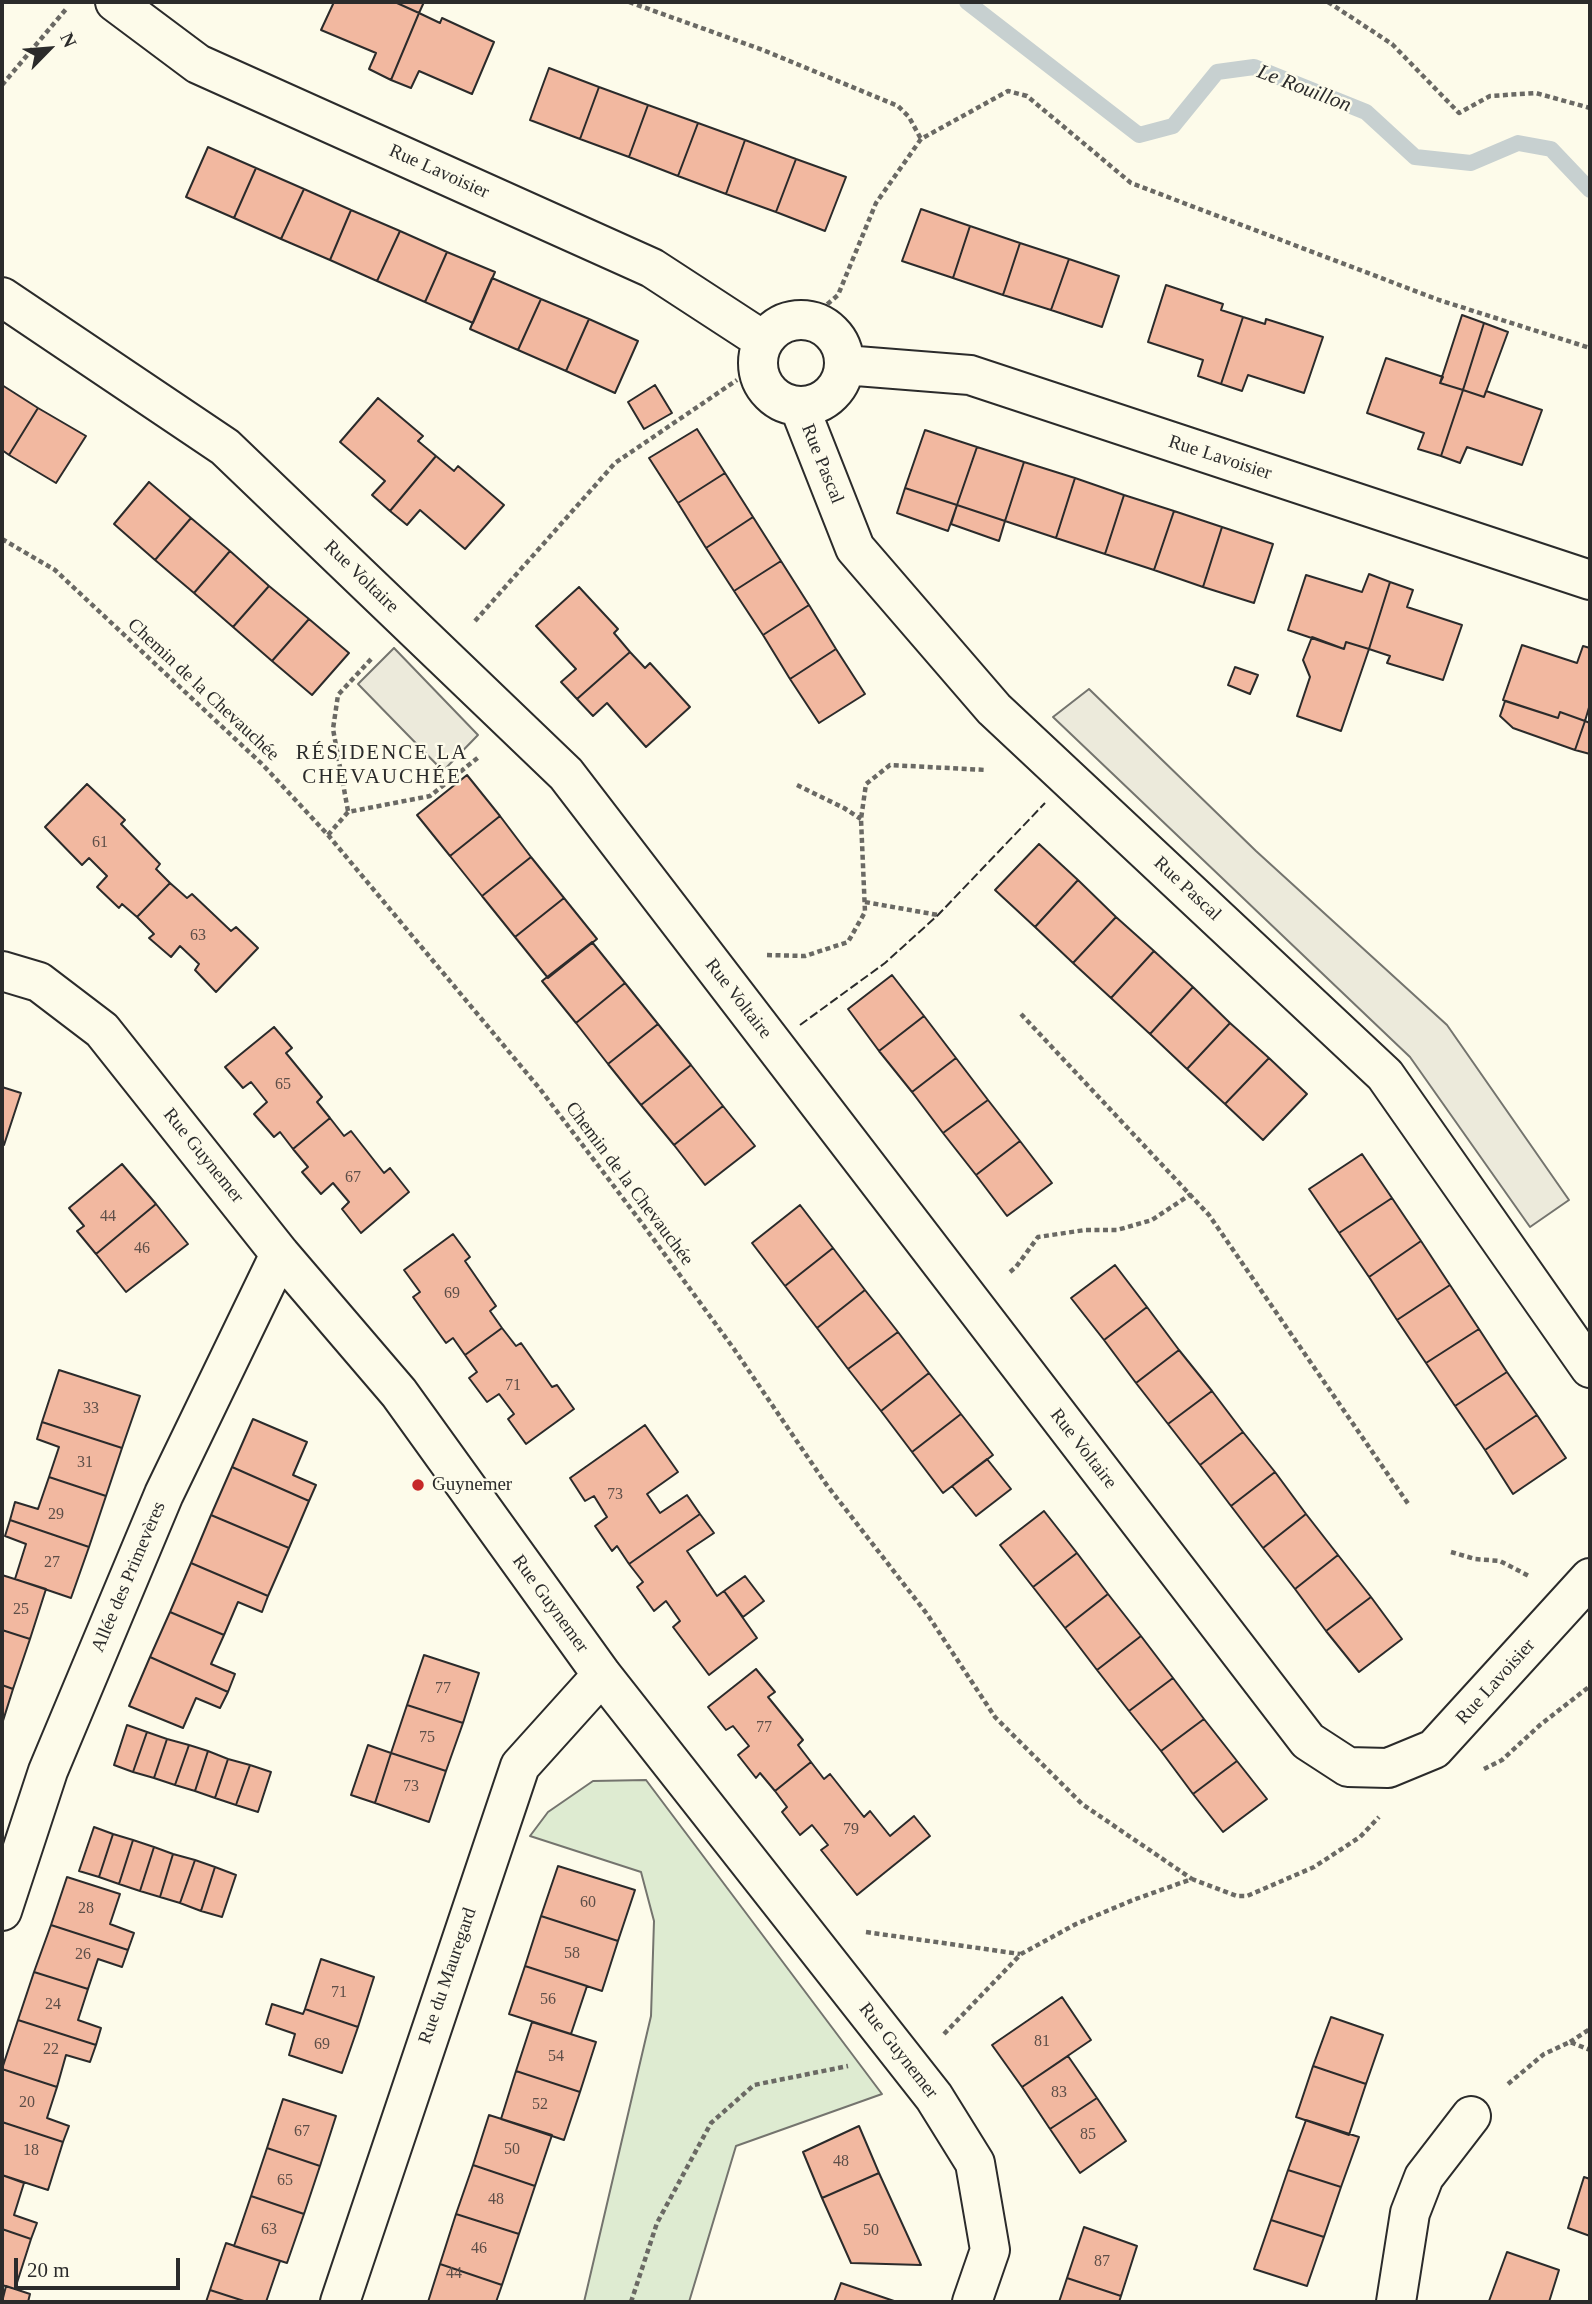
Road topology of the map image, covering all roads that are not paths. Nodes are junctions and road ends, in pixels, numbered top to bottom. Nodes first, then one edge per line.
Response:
1 (115, 2) edge
2 (2, 297) edge
3 (761, 354) junction
4 (844, 365) junction
5 (799, 406) junction
6 (1590, 580) edge
7 (2, 971) edge
8 (280, 1254) junction
9 (1590, 1368) edge
10 (1590, 1578) edge
11 (602, 1675) junction
12 (1388, 1768) joint
13 (2, 1911) edge
14 (1471, 2116) road end
15 (340, 2302) edge
16 (972, 2302) edge
17 (1396, 2302) edge

1 - 3 street, Rue Lavoisier
2 - 12 street, Rue Voltaire
3 - 4 street
3 - 5 street, Rue Lavoisier
4 - 5 street
4 - 6 street, Rue Lavoisier
5 - 9 street, Rue Pascal
7 - 8 street, Rue Guynemer
8 - 11 street, Rue Guynemer
8 - 13 street, Allée des Primevères
10 - 12 street, Rue Lavoisier
11 - 15 street, Rue du Mauregard
11 - 16 street, Rue Guynemer
14 - 17 street

